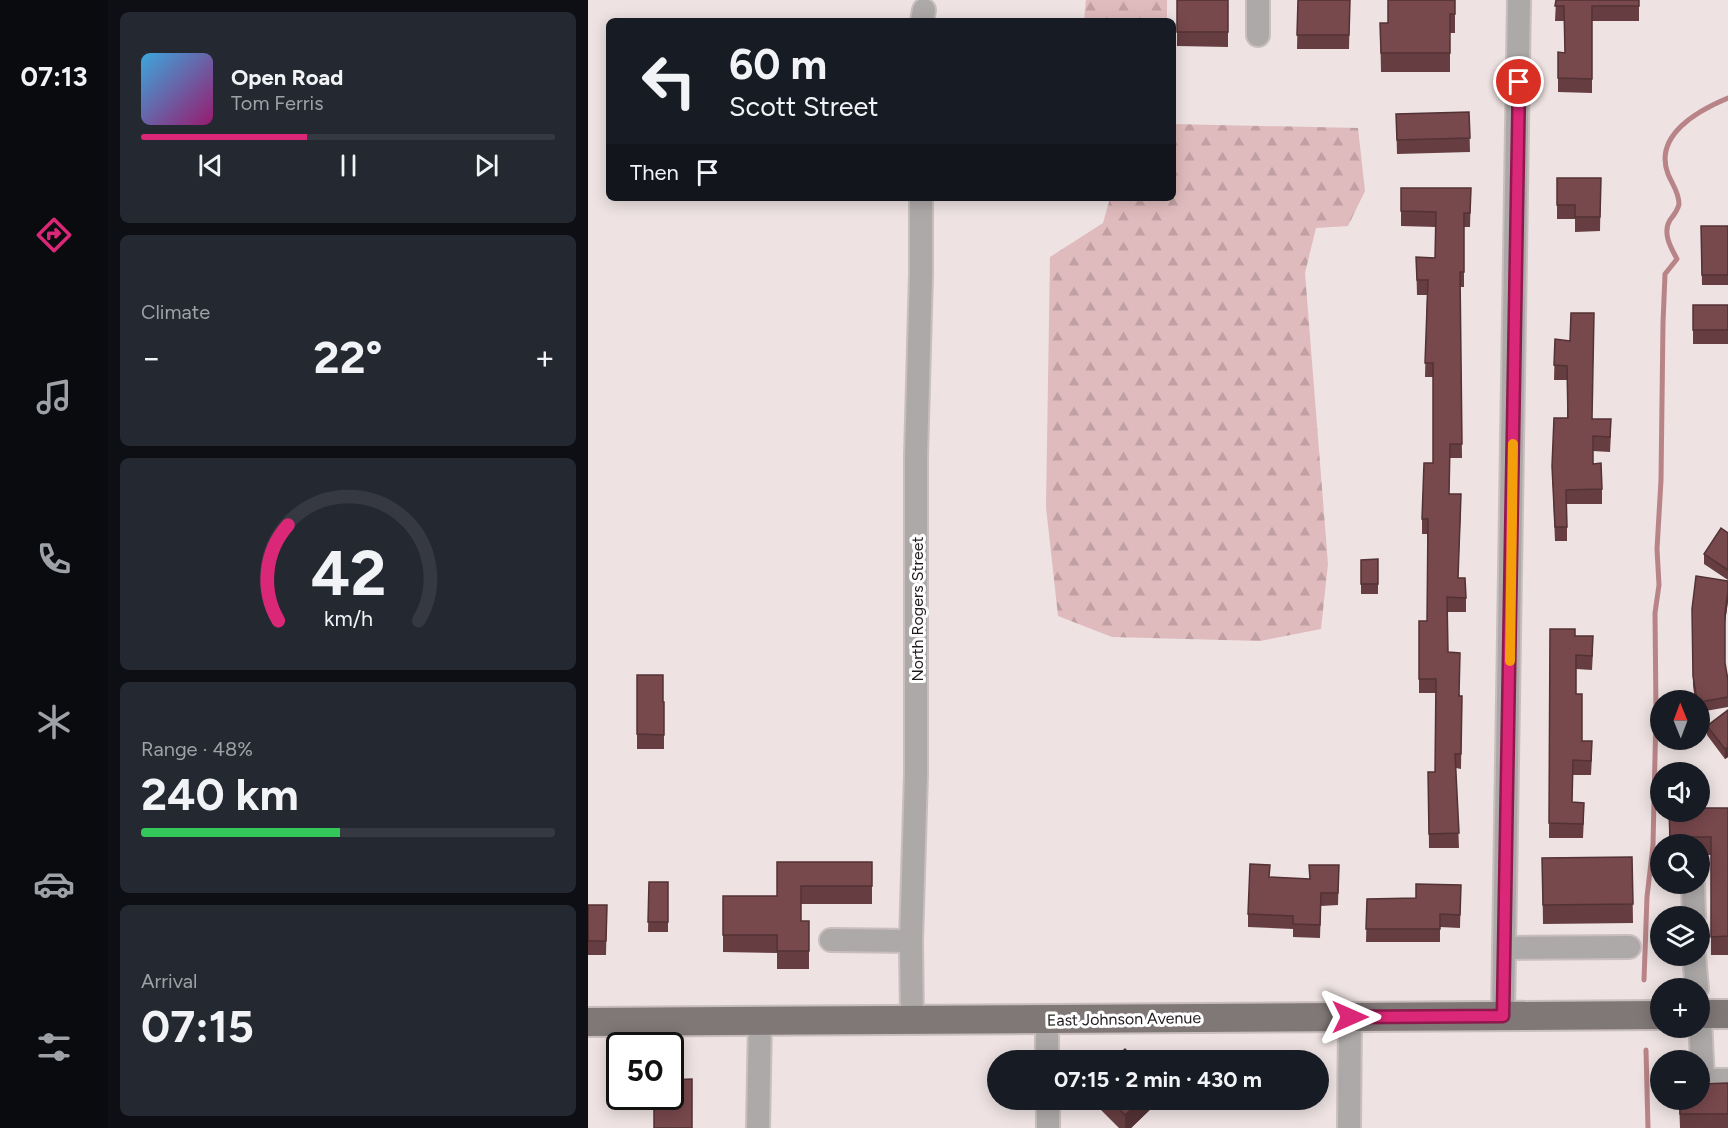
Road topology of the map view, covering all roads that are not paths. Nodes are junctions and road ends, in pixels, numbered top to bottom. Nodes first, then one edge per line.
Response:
1 (1258, 0) edge
2 (1519, 0) edge
3 (1258, 35) dead end
4 (921, 201) edge
5 (831, 940) dead end
6 (911, 941) junction
7 (1629, 947) dead end
8 (1504, 948) junction
9 (1710, 1014) edge
10 (1728, 1014) edge
11 (1650, 1015) edge
12 (1503, 1016) junction
13 (1350, 1017) junction
14 (912, 1020) junction
15 (1047, 1020) junction
16 (760, 1021) junction
17 (588, 1022) edge
18 (1701, 1038) edge
19 (1047, 1050) edge
20 (1728, 1080) edge
21 (1047, 1110) edge
22 (758, 1128) edge
23 (1048, 1128) edge
24 (1349, 1128) edge

1 - 3 street
2 - 8 street
4 - 6 street, North Rogers Street
5 - 6 street
6 - 14 street, North Rogers Street
7 - 8 street
8 - 12 street
9 - 10 main road
11 - 12 main road, East Johnson Avenue
12 - 13 main road, East Johnson Avenue
13 - 15 main road, East Johnson Avenue
13 - 24 street
14 - 15 main road, East Johnson Avenue
14 - 16 main road, East Johnson Avenue
15 - 19 street
16 - 17 main road, East Johnson Avenue
16 - 22 street
18 - 20 street
21 - 23 street

